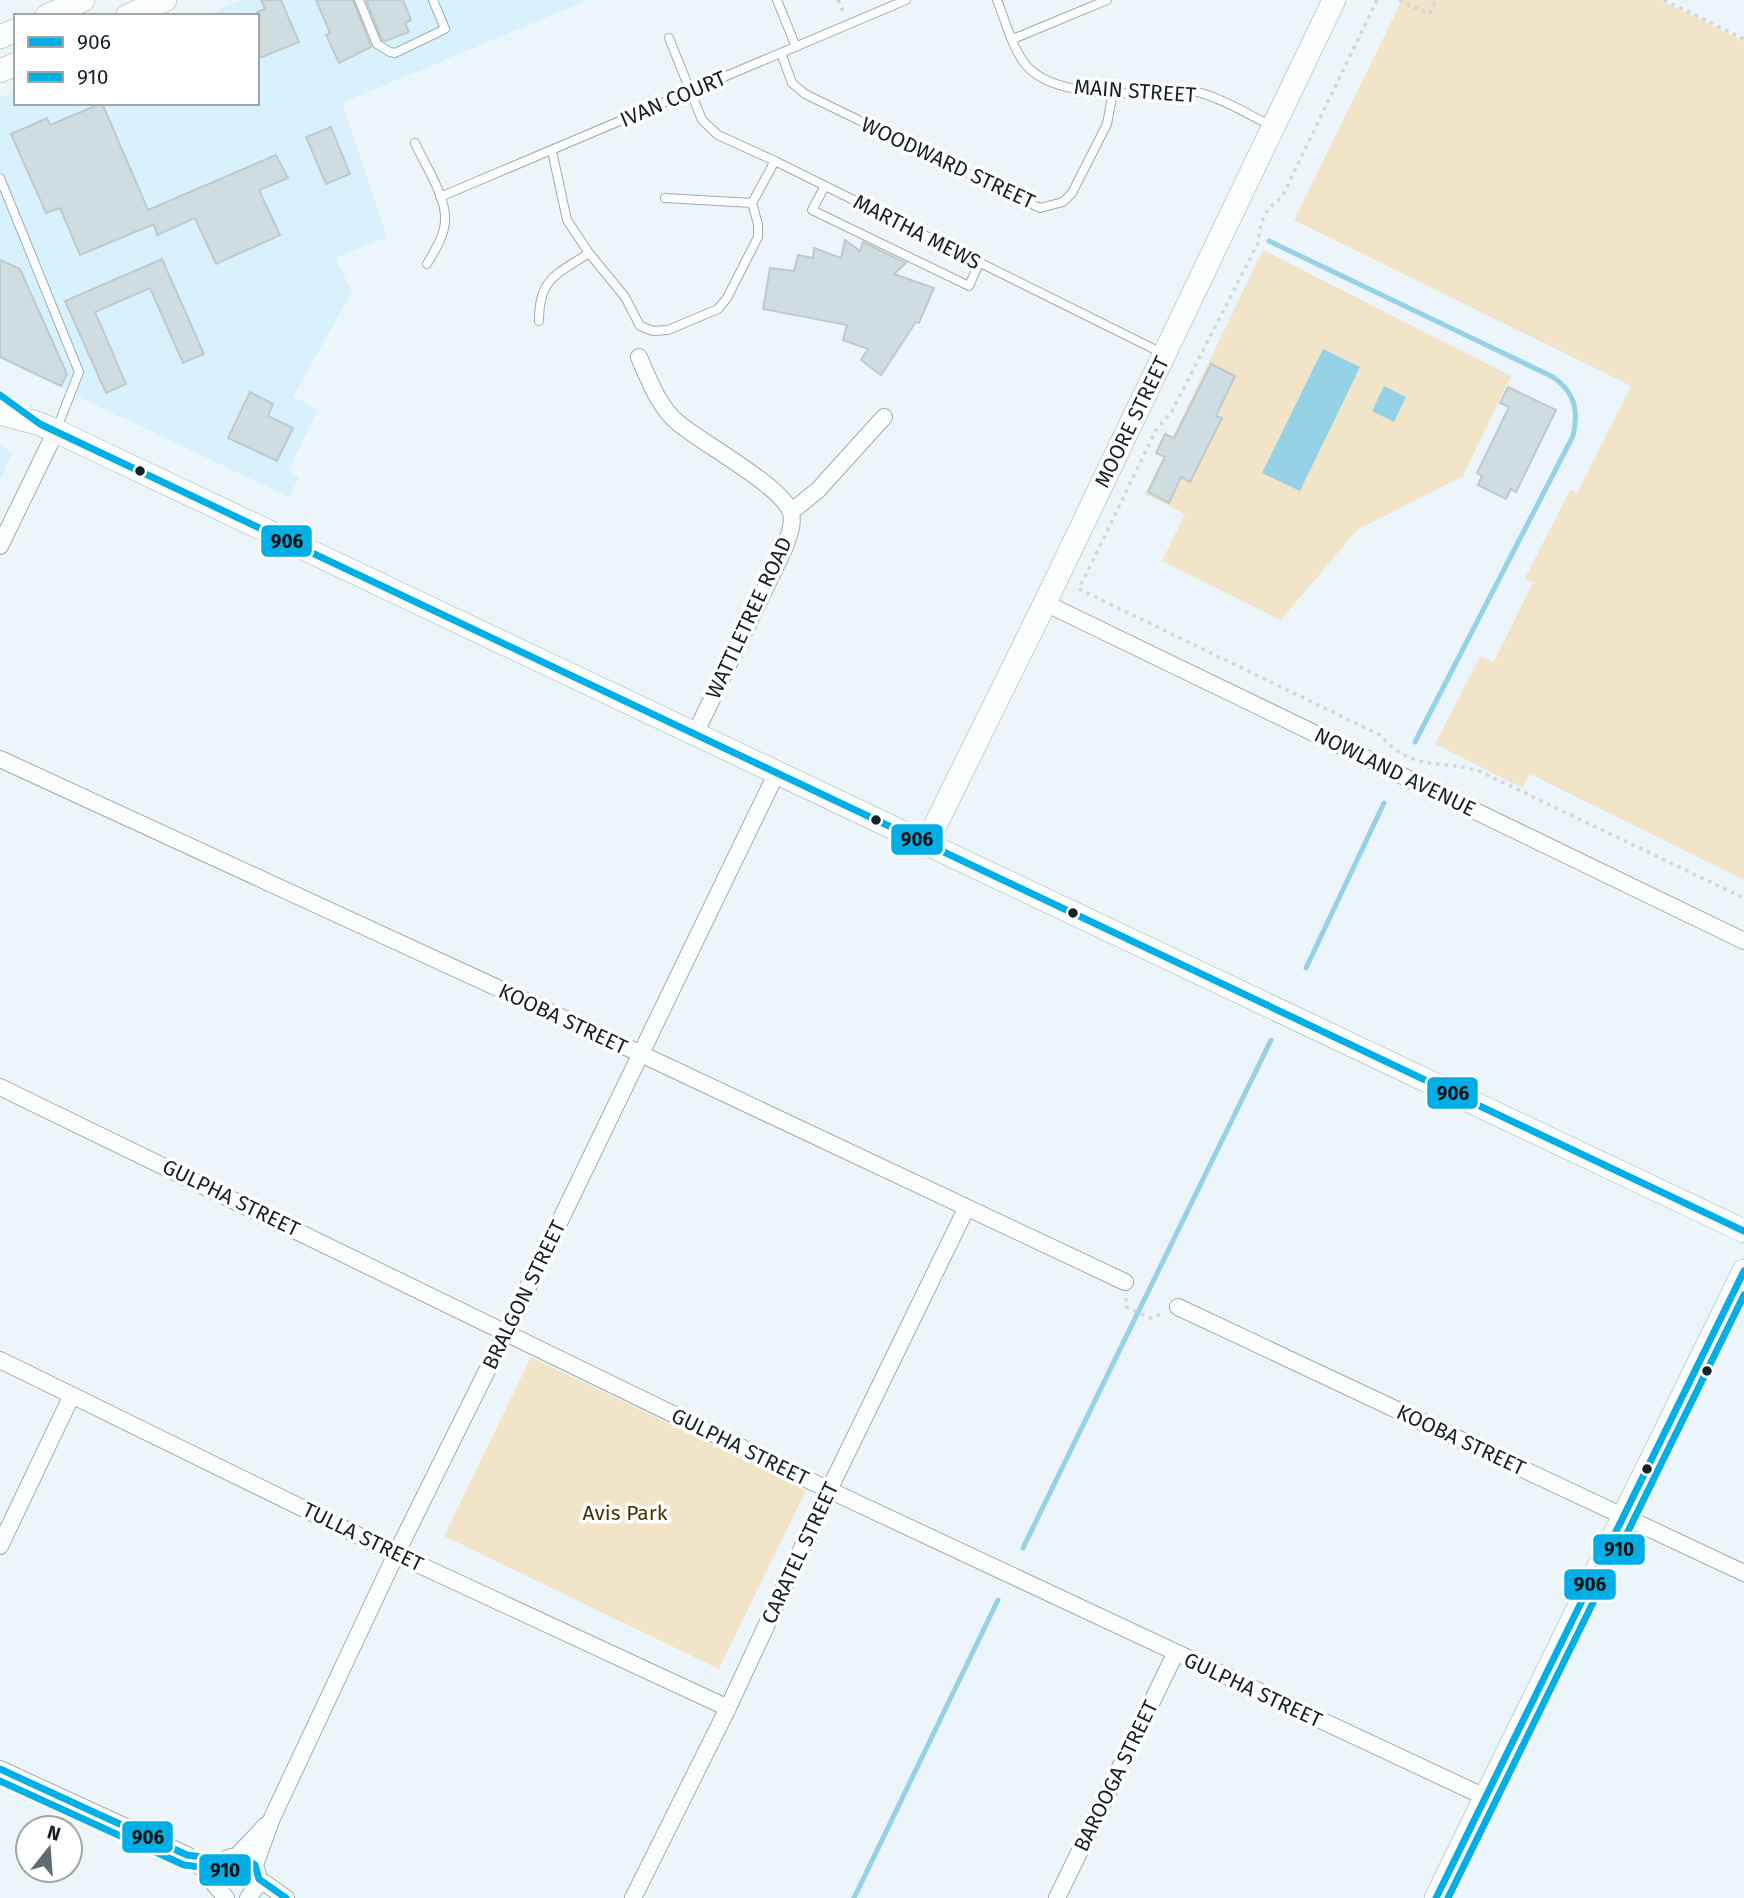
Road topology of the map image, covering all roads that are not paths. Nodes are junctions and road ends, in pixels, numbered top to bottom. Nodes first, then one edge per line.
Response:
1 (83, 0) edge
2 (164, 0) edge
3 (359, 0) edge
4 (433, 0) edge
5 (777, 0) edge
6 (905, 0) edge
7 (997, 0) edge
8 (1107, 0) edge
9 (1334, 0) edge
10 (52, 14) edge
11 (132, 14) edge
12 (669, 38) dead end
13 (1013, 40) junction
14 (796, 47) junction
15 (781, 53) junction
16 (689, 91) junction
17 (1112, 92) junction
18 (1273, 127) junction
19 (415, 143) dead end
20 (552, 151) junction
21 (775, 161) junction
22 (0, 178) edge
23 (825, 186) junction
24 (440, 197) junction
25 (665, 198) dead end
26 (752, 203) junction
27 (589, 253) junction
28 (428, 264) dead end
29 (979, 264) junction
30 (539, 321) dead end
31 (1164, 354) junction
32 (639, 357) dead end
33 (0, 395) edge
34 (0, 413) edge
35 (884, 417) dead end
36 (48, 428) junction
37 (791, 512) junction
38 (0, 546) edge
39 (1045, 603) junction
40 (695, 734) junction
41 (0, 759) edge
42 (777, 772) junction
43 (927, 842) junction
44 (1744, 941) edge
45 (641, 1054) junction
46 (0, 1087) edge
47 (966, 1209) junction
48 (1744, 1231) edge
49 (1744, 1271) edge
50 (1125, 1282) dead end
51 (1178, 1307) dead end
52 (506, 1332) junction
53 (0, 1360) edge
54 (72, 1395) junction
55 (829, 1490) junction
56 (1625, 1516) junction
57 (0, 1546) edge
58 (396, 1554) junction
59 (1744, 1573) edge
60 (1175, 1654) junction
61 (728, 1708) junction
62 (0, 1769) edge
63 (1485, 1797) junction
64 (272, 1818) junction
65 (187, 1856) junction
66 (230, 1858) junction
67 (257, 1872) junction
68 (219, 1892) edge
69 (253, 1897) edge
70 (286, 1898) edge
71 (634, 1898) edge
72 (1057, 1898) edge
73 (1436, 1898) edge

1 - 10 main road
2 - 11 main road
3 - 4 lane
5 - 14 lane
6 - 14 lane, IVAN COURT
7 - 13 lane, MAIN STREET
8 - 13 lane
9 - 18 main road, MOORE STREET
12 - 16 lane, MARTHA MEWS
13 - 17 lane, MAIN STREET
14 - 15 lane, IVAN COURT
15 - 16 lane, IVAN COURT
15 - 17 lane, WOODWARD STREET
16 - 20 lane, IVAN COURT
16 - 21 lane, MARTHA MEWS
17 - 18 lane, MAIN STREET
18 - 31 main road, MOORE STREET
19 - 24 lane
20 - 24 lane, IVAN COURT
20 - 27 lane
21 - 23 lane, MARTHA MEWS
21 - 26 lane
22 - 36 lane
23 - 29 lane, MARTHA MEWS
23 - 29 lane
24 - 28 lane
25 - 26 lane
26 - 27 lane
27 - 30 lane
29 - 31 lane, MARTHA MEWS
31 - 39 main road, MOORE STREET
32 - 37 street, WATTLETREE ROAD
33 - 36 main road
34 - 36 main road
35 - 37 street
36 - 38 street
36 - 40 main road
37 - 40 street, WATTLETREE ROAD
39 - 43 main road, MOORE STREET
39 - 44 street, NOWLAND AVENUE
40 - 42 main road
41 - 45 street, KOOBA STREET
42 - 43 main road
42 - 45 street, BRALGON STREET
43 - 48 main road
45 - 47 street, KOOBA STREET
45 - 52 street, BRALGON STREET
46 - 52 street, GULPHA STREET
47 - 50 street, KOOBA STREET
47 - 55 street, CARATEL STREET
49 - 56 main road
51 - 56 street, KOOBA STREET
52 - 55 street, GULPHA STREET
52 - 58 street, BRALGON STREET
53 - 54 street, TULLA STREET
54 - 57 street
54 - 58 street, TULLA STREET
55 - 60 street, GULPHA STREET
55 - 61 street, CARATEL STREET
56 - 59 street, KOOBA STREET
56 - 63 main road
58 - 61 street, TULLA STREET
58 - 64 street, BRALGON STREET
60 - 63 street, GULPHA STREET
60 - 72 street, BAROOGA STREET
61 - 71 street, CARATEL STREET
62 - 65 street
63 - 73 main road
64 - 66 street, BRALGON STREET
64 - 67 street, BRALGON STREET
65 - 66 street
65 - 68 street
66 - 67 street
66 - 68 street, BRALGON STREET
67 - 69 street, BRALGON STREET
67 - 70 street

